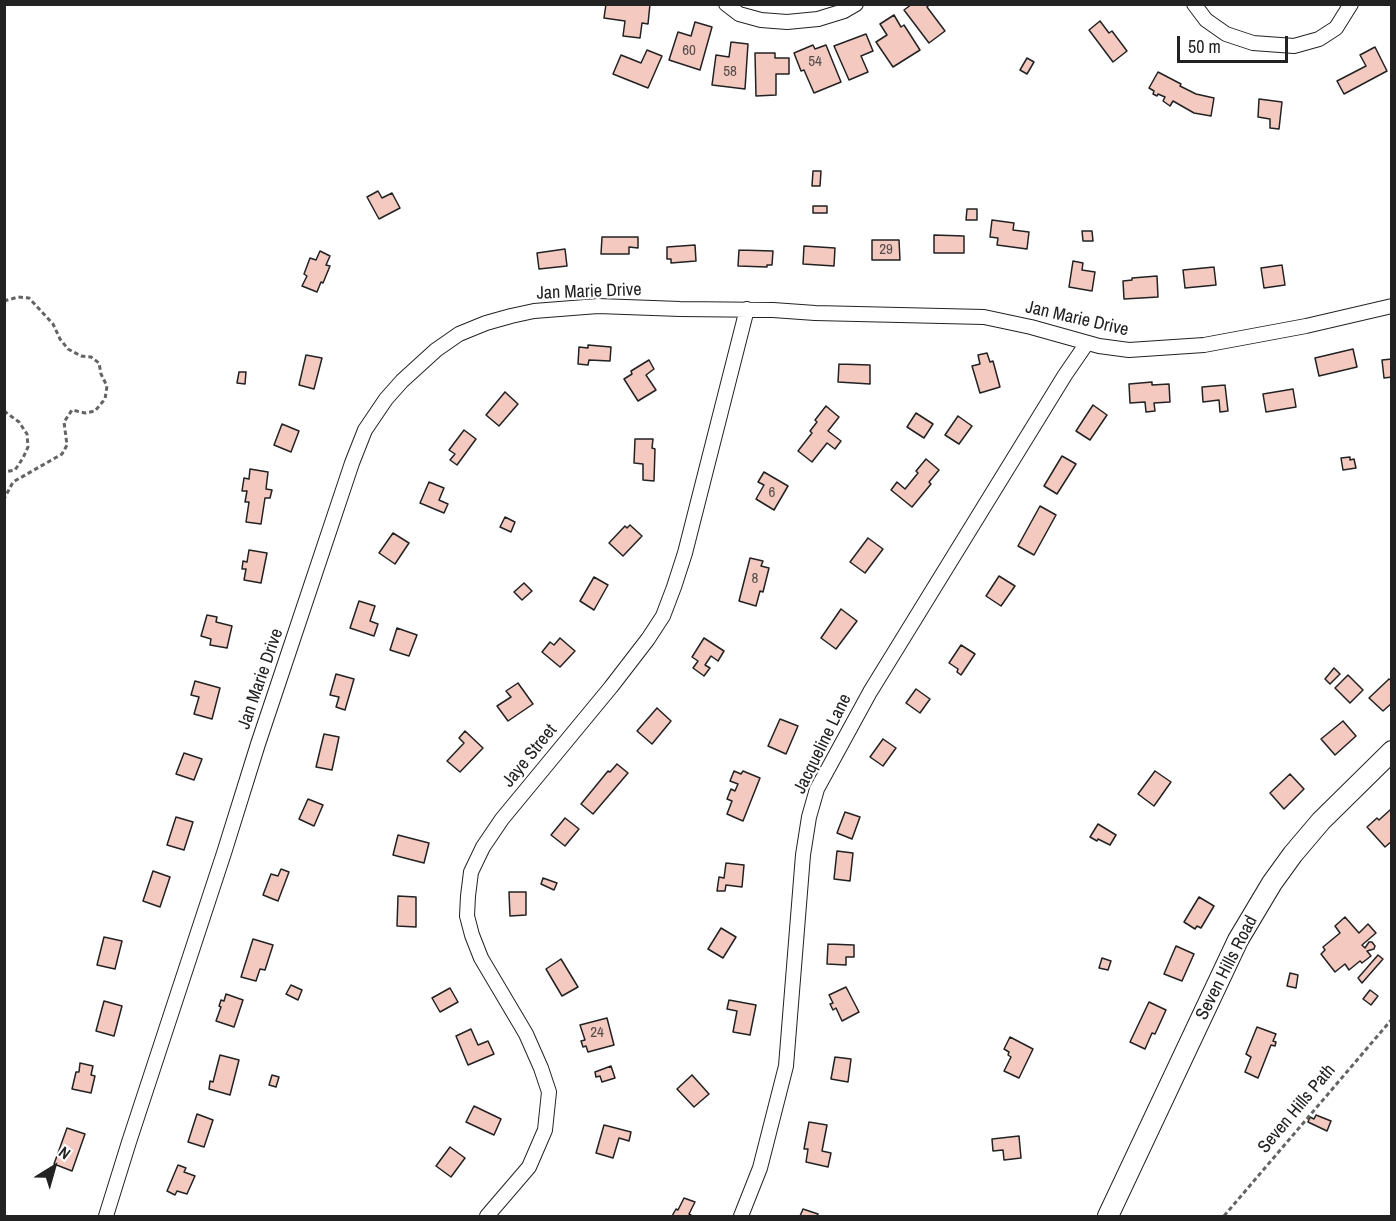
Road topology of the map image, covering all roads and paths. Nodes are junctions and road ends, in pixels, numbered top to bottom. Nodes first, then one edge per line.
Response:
1 (726, 4) edge
2 (856, 4) edge
3 (1194, 4) edge
4 (1351, 4) edge
5 (4, 300) edge
6 (1392, 306) edge
7 (747, 309) junction
8 (1087, 343) junction
9 (4, 411) edge
10 (4, 472) edge
11 (4, 499) edge
12 (1392, 751) edge
13 (1392, 1019) edge
14 (106, 1216) edge
15 (487, 1216) edge
16 (741, 1216) edge
17 (1108, 1216) edge
18 (1224, 1216) edge

1 - 2 street
3 - 4 street
5 - 11 path
6 - 8 street, Jan Marie Drive
7 - 8 street, Jan Marie Drive
7 - 14 street, Jan Marie Drive
7 - 15 street, Jaye Street
8 - 16 street, Jacqueline Lane
9 - 10 path
12 - 17 street, Seven Hills Road
13 - 18 path, Seven Hills Path

